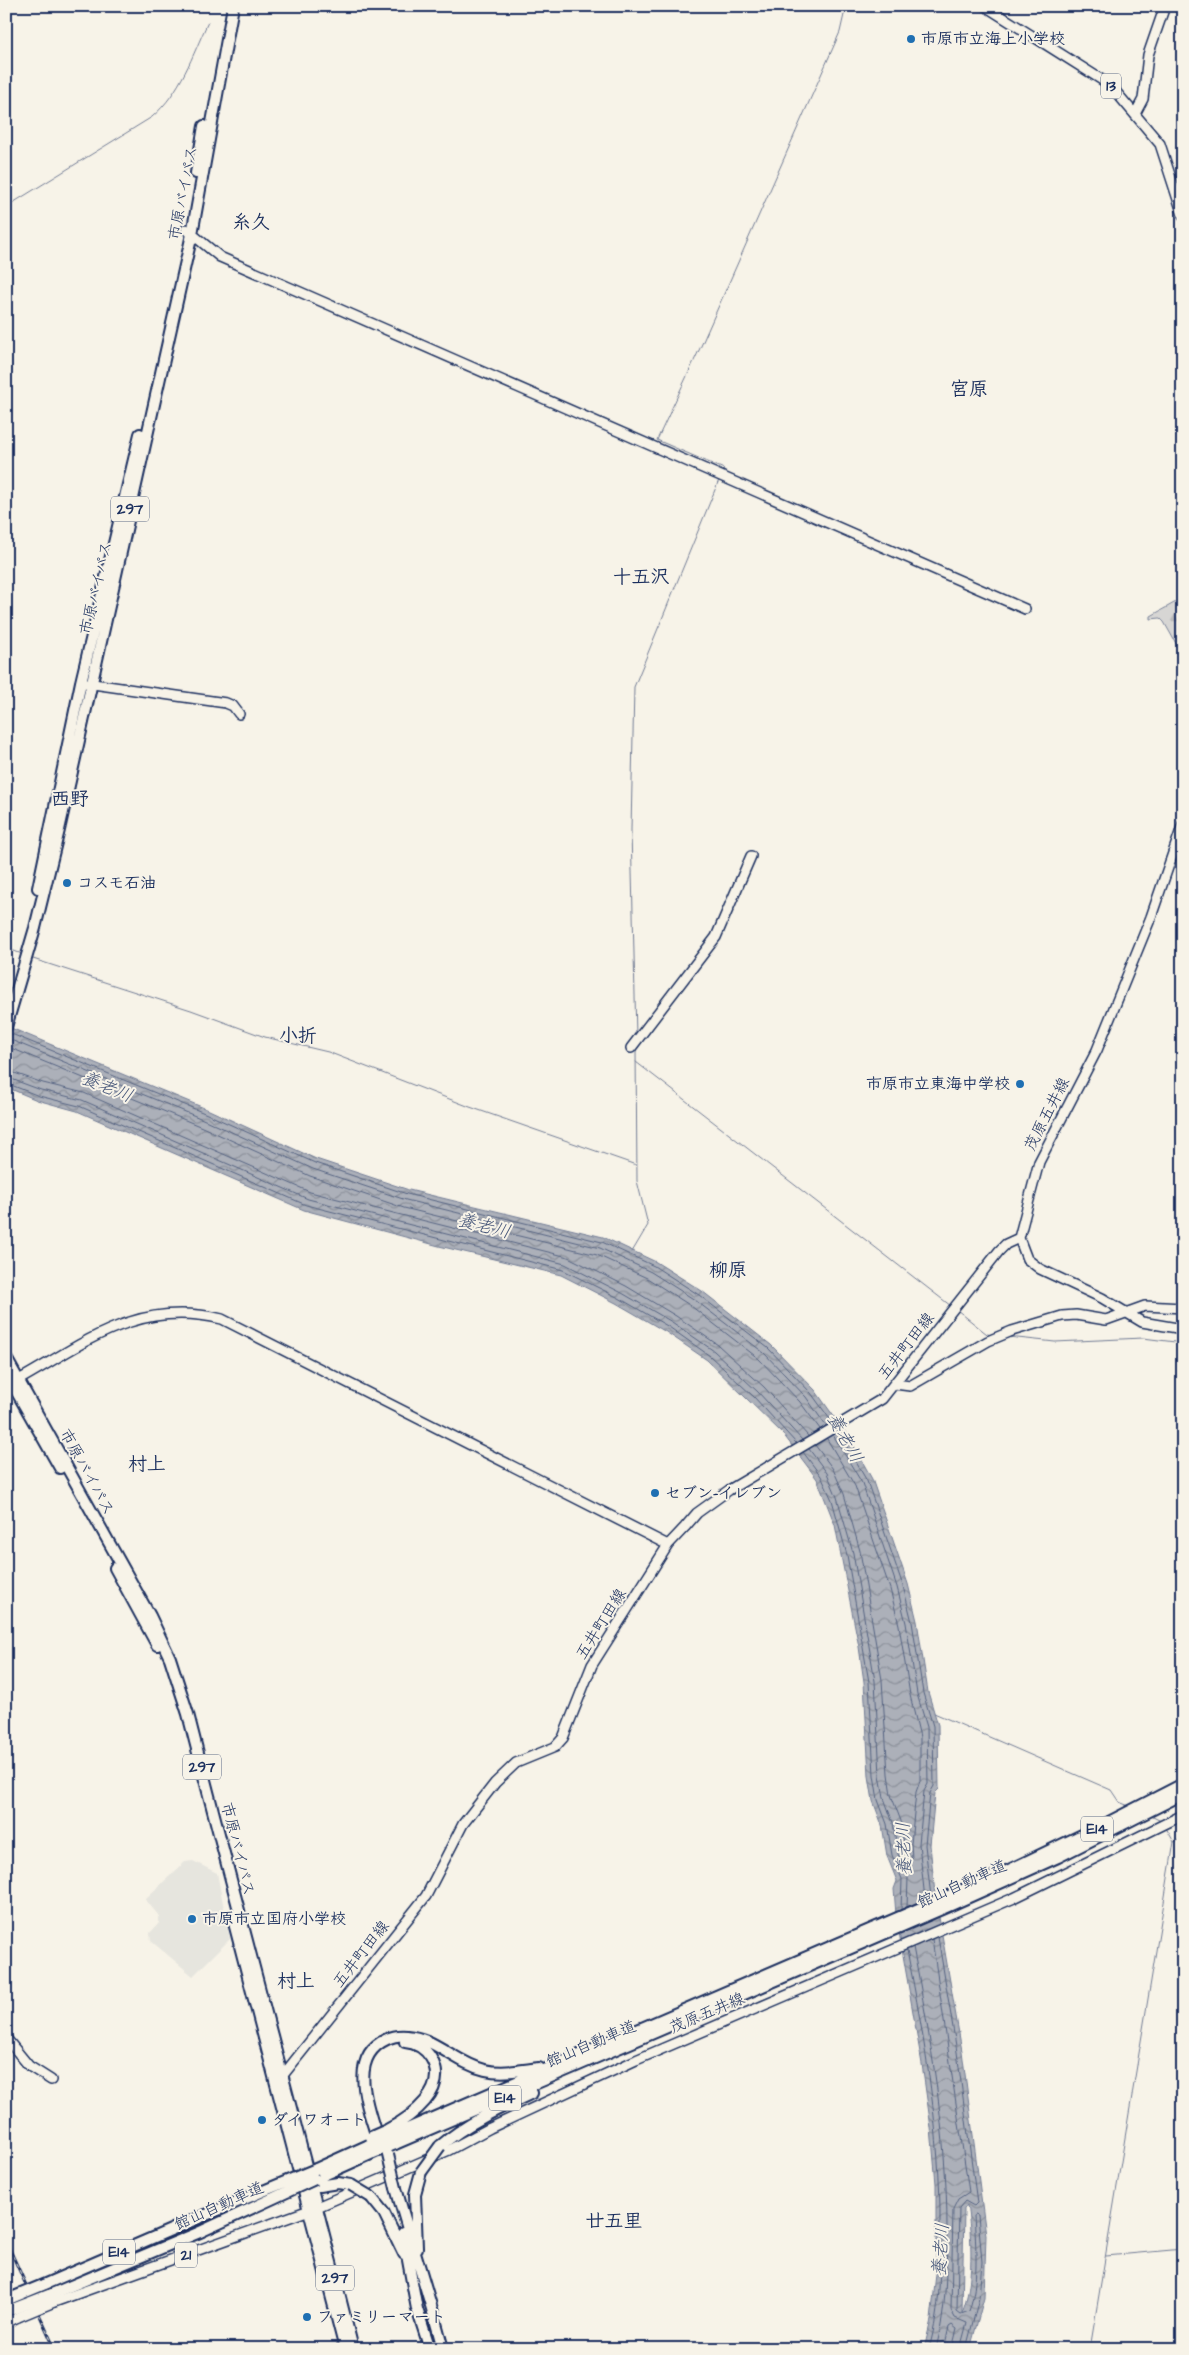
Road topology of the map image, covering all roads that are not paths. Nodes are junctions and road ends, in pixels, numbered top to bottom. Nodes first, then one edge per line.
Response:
1 (226, 6) edge
2 (232, 6) edge
3 (985, 6) edge
4 (1164, 6) edge
5 (1135, 114) junction
6 (1183, 215) edge
7 (189, 231) junction
8 (1025, 609) dead end
9 (86, 683) junction
10 (239, 714) dead end
11 (1183, 824) edge
12 (751, 856) dead end
13 (9, 1007) edge
14 (6, 1027) edge
15 (631, 1048) dead end
16 (1019, 1238) junction
17 (1183, 1308) edge
18 (1124, 1313) junction
19 (1183, 1329) edge
20 (6, 1358) edge
21 (6, 1373) edge
22 (12, 1383) edge
23 (895, 1384) junction
24 (668, 1545) junction
25 (1183, 1784) edge
26 (1183, 1794) edge
27 (1183, 1815) edge
28 (1010, 1874) junction
29 (636, 2036) junction
30 (6, 2038) edge
31 (615, 2051) junction
32 (547, 2068) junction
33 (283, 2074) junction
34 (51, 2080) dead end
35 (277, 2086) junction
36 (381, 2142) junction
37 (318, 2174) junction
38 (394, 2188) junction
39 (313, 2209) junction
40 (407, 2259) junction
41 (419, 2260) junction
42 (52, 2298) junction
43 (11, 2307) edge
44 (6, 2322) edge
45 (351, 2348) edge
46 (430, 2349) edge
47 (443, 2349) edge

1 - 7 highway, 市原バイパス / 297
2 - 7 highway, 市原バイパス / 297
3 - 5 main road, 13
4 - 5 main road
5 - 6 main road, 13
7 - 8 main road
7 - 9 highway, 市原バイパス / 297
9 - 10 main road
9 - 13 highway, 市原バイパス / 297
11 - 16 main road, 茂原五井線
12 - 15 main road
13 - 14 highway, 市原バイパス / 297
16 - 18 main road
16 - 23 main road, 五井町田線
17 - 18 main road
18 - 19 main road
18 - 23 main road
20 - 22 highway, 市原バイパス / 297
21 - 22 highway, 市原バイパス / 297
22 - 24 main road
22 - 33 highway, 市原バイパス / 297
22 - 35 highway, 市原バイパス / 297
23 - 24 main road, 五井町田線
24 - 33 main road, 五井町田線
25 - 28 highway, 館山自動車道 / E14
26 - 28 highway, 館山自動車道 / E14
27 - 39 main road, 茂原五井線
28 - 29 highway, 館山自動車道 / E14
29 - 31 highway, 館山自動車道 / E14
29 - 32 highway, 館山自動車道 / E14
30 - 34 main road
31 - 36 highway, 館山自動車道 / E14
31 - 41 highway, bridge
32 - 36 highway, 館山自動車道 / E14
32 - 36 highway
33 - 35 main road, 五井町田線
33 - 39 highway, 市原バイパス / 297
35 - 39 highway, 市原バイパス / 297
36 - 36 highway
36 - 37 highway, 館山自動車道 / E14
36 - 37 highway
36 - 38 highway
37 - 40 highway, bridge
37 - 42 highway, 館山自動車道 / E14, bridge
37 - 43 highway, 館山自動車道 / E14, bridge
38 - 40 highway
38 - 41 highway
39 - 42 main road, 21
39 - 45 highway, 市原バイパス / 297
40 - 46 highway
41 - 47 highway
42 - 43 highway, 館山自動車道 / E14, bridge
43 - 44 main road

